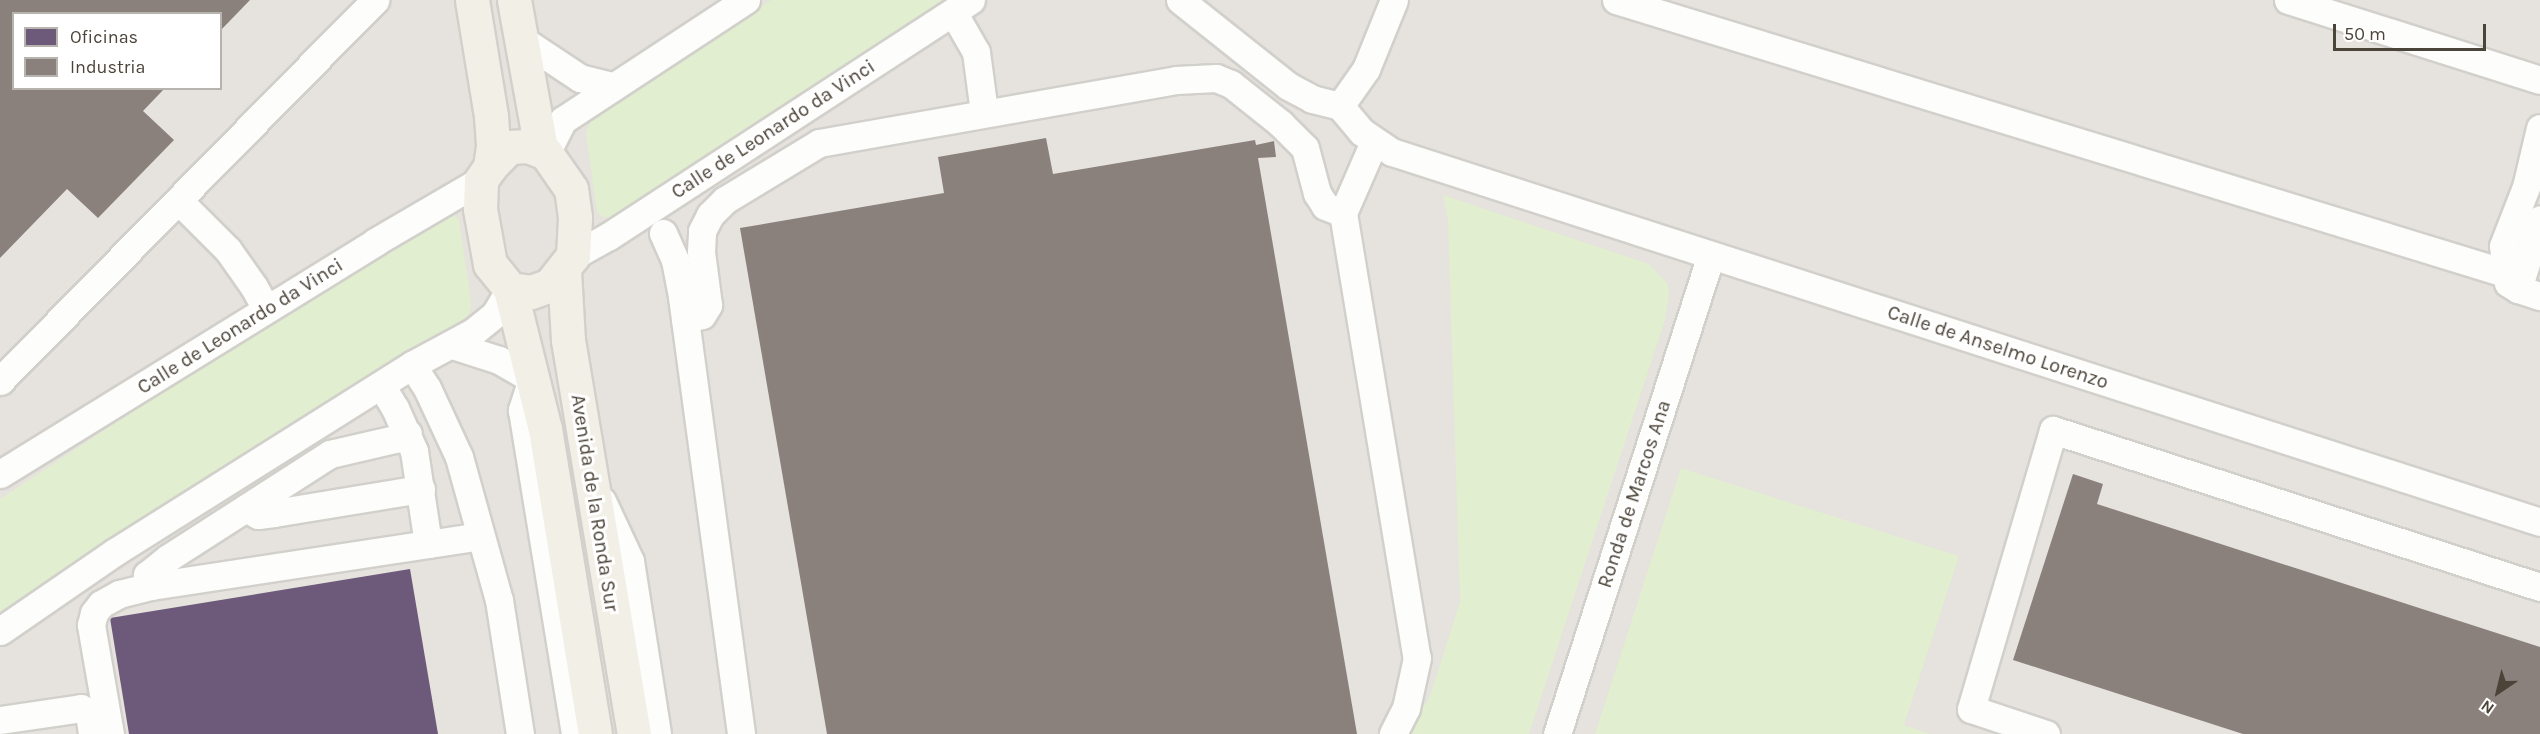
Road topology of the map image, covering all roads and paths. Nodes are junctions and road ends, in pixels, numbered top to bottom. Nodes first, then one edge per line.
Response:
1 (375, 0) edge
2 (472, 0) edge
3 (514, 0) edge
4 (746, 0) edge
5 (1180, 0) edge
6 (1394, 0) edge
7 (1616, 0) edge
8 (2289, 0) edge
9 (962, 6) edge
10 (521, 39) junction
11 (2540, 80) edge
12 (612, 86) junction
13 (1340, 106) junction
14 (984, 112) junction
15 (2540, 128) edge
16 (1374, 142) junction
17 (544, 151) junction
18 (486, 173) junction
19 (2533, 183) edge
20 (179, 201) junction
21 (1343, 213) junction
22 (2540, 219) edge
23 (663, 233) dead end
24 (1711, 255) junction
25 (568, 263) junction
26 (2521, 286) edge
27 (510, 289) junction
28 (266, 309) junction
29 (685, 319) junction
30 (452, 345) junction
31 (412, 365) junction
32 (532, 379) junction
33 (0, 381) edge
34 (381, 385) junction
35 (408, 433) junction
36 (0, 474) edge
37 (593, 481) junction
38 (421, 489) junction
39 (246, 508) junction
40 (2540, 522) edge
41 (480, 536) junction
42 (428, 543) junction
43 (151, 586) junction
44 (2540, 587) edge
45 (0, 631) edge
46 (0, 720) edge
47 (92, 734) edge
48 (110, 734) edge
49 (520, 734) edge
50 (575, 734) edge
51 (595, 734) edge
52 (633, 734) edge
53 (657, 734) edge
54 (741, 734) edge
55 (1393, 734) edge
56 (1557, 734) edge
57 (2046, 734) edge

1 - 20 street
2 - 18 main road
3 - 10 main road
4 - 12 street
5 - 13 street
6 - 13 street
7 - 26 street
8 - 11 street
9 - 14 street
9 - 25 street, Calle de Leonardo da Vinci
10 - 12 street
10 - 17 main road
12 - 17 street
13 - 16 street, Calle de Anselmo Lorenzo
14 - 21 street
14 - 29 street
15 - 19 street
16 - 21 street
16 - 24 street, Calle de Anselmo Lorenzo
17 - 18 main road
17 - 25 main road
18 - 27 main road
18 - 28 street, Calle de Leonardo da Vinci
19 - 26 street
20 - 28 street
20 - 33 street
21 - 55 street
22 - 26 street
23 - 29 street
24 - 40 street, Calle de Anselmo Lorenzo
24 - 56 street, Ronda de Marcos Ana
25 - 27 main road
25 - 37 main road, Avenida de la Ronda Sur
27 - 30 street
27 - 32 main road, Avenida de la Ronda Sur
28 - 36 street, Calle de Leonardo da Vinci
29 - 54 street
30 - 31 street
30 - 32 street
31 - 34 street
31 - 41 street
32 - 50 street
32 - 51 main road, Avenida de la Ronda Sur
34 - 35 street
34 - 45 street
35 - 38 street
35 - 39 street
37 - 52 main road, Avenida de la Ronda Sur
37 - 53 street
38 - 39 street
38 - 42 street
39 - 43 street
41 - 42 street
41 - 49 street
42 - 43 street
43 - 48 street
44 - 57 street
46 - 47 street

